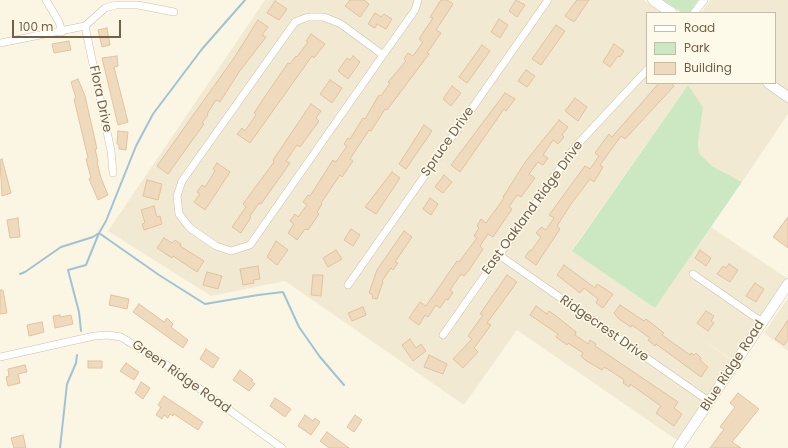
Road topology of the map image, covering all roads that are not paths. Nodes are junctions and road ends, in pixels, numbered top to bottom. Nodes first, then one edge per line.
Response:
1 (46, 0) edge
2 (418, 0) edge
3 (548, 0) edge
4 (653, 0) edge
5 (704, 0) edge
6 (174, 12) dead end
7 (671, 12) edge
8 (695, 12) edge
9 (85, 26) junction
10 (62, 32) junction
11 (0, 43) edge
12 (384, 55) junction
13 (646, 71) edge
14 (769, 84) edge
15 (788, 98) edge
16 (113, 173) dead end
17 (499, 255) junction
18 (693, 274) dead end
19 (788, 284) edge
20 (348, 285) dead end
21 (762, 322) junction
22 (443, 335) dead end
23 (0, 357) edge
24 (710, 402) junction
25 (282, 448) edge
26 (678, 448) edge

1 - 10 street
2 - 12 street
3 - 20 street, Spruce Drive
4 - 7 street
5 - 8 street
6 - 9 street
9 - 10 street
9 - 16 street, Flora Drive
10 - 11 street
12 - 12 street
13 - 17 street, East Oakland Ridge Drive
14 - 15 street
17 - 22 street, East Oakland Ridge Drive
17 - 24 street, Ridgecrest Drive
18 - 21 street
19 - 21 street, Blue Ridge Road
21 - 24 street, Blue Ridge Road
23 - 25 street, Green Ridge Road
24 - 26 street, Blue Ridge Road

